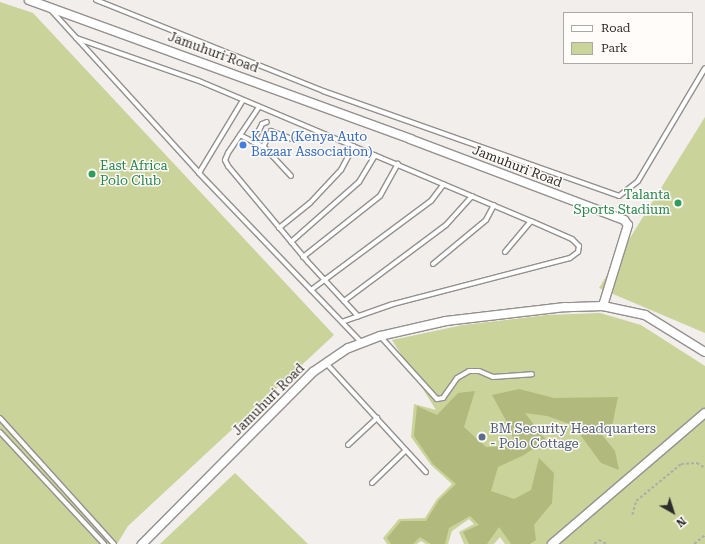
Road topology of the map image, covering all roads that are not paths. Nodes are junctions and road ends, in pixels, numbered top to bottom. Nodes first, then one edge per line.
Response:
1 (29, 0) edge
2 (96, 0) edge
3 (47, 6) junction
4 (76, 38) junction
5 (705, 68) edge
6 (243, 100) junction
7 (259, 107) junction
8 (267, 122) dead end
9 (240, 135) junction
10 (292, 140) dead end
11 (253, 142) junction
12 (354, 146) junction
13 (263, 147) junction
14 (375, 155) junction
15 (398, 164) junction
16 (199, 174) junction
17 (291, 176) dead end
18 (444, 184) junction
19 (472, 196) junction
20 (494, 205) junction
21 (530, 221) junction
22 (279, 228) junction
23 (291, 242) junction
24 (505, 252) dead end
25 (303, 256) junction
26 (433, 264) dead end
27 (324, 279) junction
28 (311, 290) junction
29 (344, 301) junction
30 (603, 306) junction
31 (358, 316) junction
32 (342, 322) junction
33 (380, 336) junction
34 (362, 343) junction
35 (705, 352) edge
36 (326, 363) junction
37 (532, 374) dead end
38 (705, 413) edge
39 (0, 418) edge
40 (377, 418) junction
41 (0, 432) edge
42 (348, 445) dead end
43 (406, 450) junction
44 (426, 472) dead end
45 (372, 483) dead end
46 (104, 544) edge
47 (114, 544) edge
48 (142, 544) edge
49 (552, 544) edge

1 - 3 street, Jamuhuri Road
2 - 5 lane
3 - 4 lane
3 - 30 street, Jamuhuri Road
4 - 6 lane
4 - 16 lane
6 - 7 lane
6 - 16 lane
7 - 9 lane
7 - 12 lane
8 - 11 lane
9 - 11 lane
9 - 22 lane
10 - 13 lane
11 - 13 lane
12 - 14 lane
12 - 22 lane
13 - 17 lane
14 - 15 lane
14 - 23 lane
15 - 18 lane
15 - 25 lane
16 - 28 lane
18 - 19 lane
18 - 27 lane
19 - 20 lane
19 - 29 lane
20 - 21 lane
20 - 26 lane
21 - 24 lane
21 - 31 lane
22 - 23 lane
23 - 25 lane
25 - 27 lane
27 - 28 lane
27 - 29 lane
28 - 32 lane
29 - 31 lane
30 - 33 street, Jamuhuri Road
30 - 35 street
31 - 32 lane
32 - 34 lane
33 - 34 street, Jamuhuri Road
33 - 37 lane
34 - 36 street, Jamuhuri Road
36 - 40 lane
36 - 48 street, Jamuhuri Road
38 - 49 street
39 - 47 lane
40 - 42 lane
40 - 43 lane
41 - 46 lane
43 - 44 lane
43 - 45 lane

